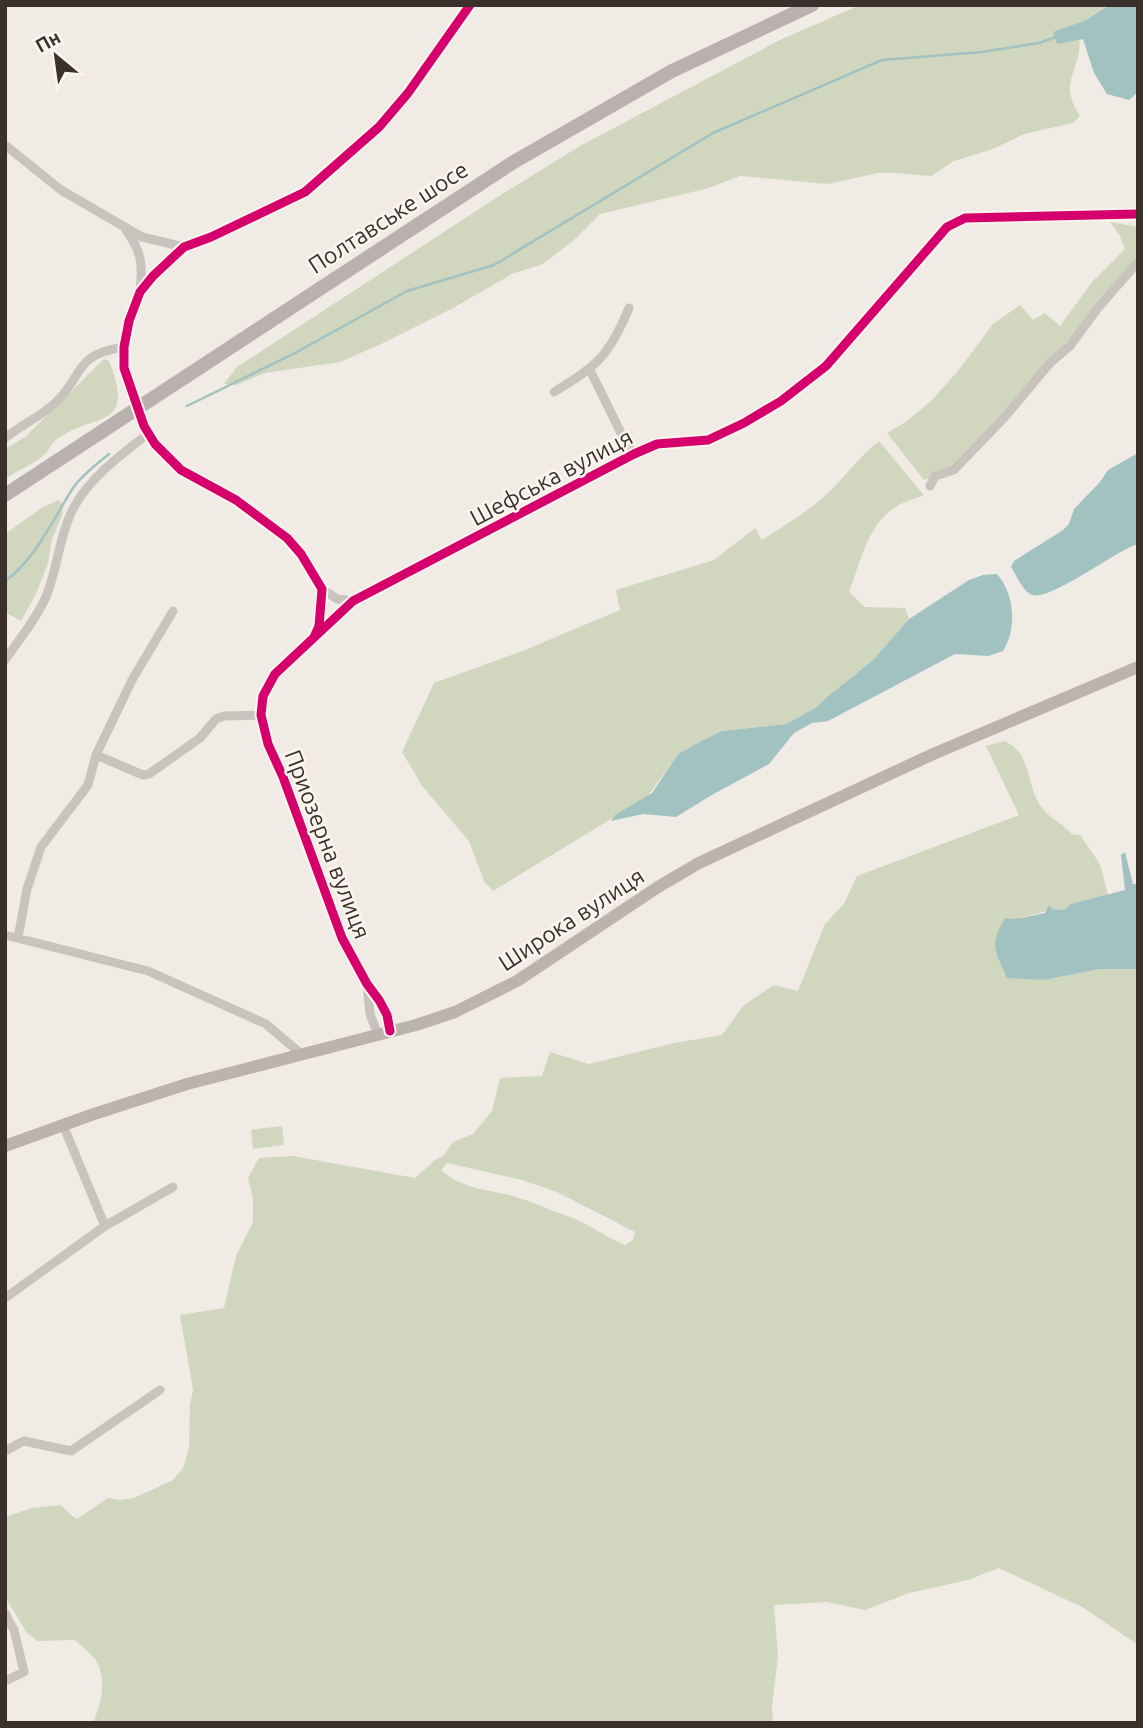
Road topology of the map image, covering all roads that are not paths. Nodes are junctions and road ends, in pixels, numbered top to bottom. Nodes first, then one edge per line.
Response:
1 (470, 5) edge
2 (812, 5) edge
3 (5, 145) edge
4 (1138, 214) edge
5 (122, 226) junction
6 (184, 247) junction
7 (1138, 262) edge
8 (140, 292) junction
9 (629, 308) dead end
10 (124, 347) junction
11 (590, 370) junction
12 (554, 392) dead end
13 (138, 409) junction
14 (149, 433) junction
15 (5, 438) edge
16 (634, 454) junction
17 (930, 486) dead end
18 (5, 495) edge
19 (322, 589) junction
20 (353, 601) junction
21 (173, 611) dead end
22 (314, 637) junction
23 (5, 660) edge
24 (1138, 667) edge
25 (261, 715) junction
26 (96, 755) junction
27 (5, 935) edge
28 (18, 938) junction
29 (367, 984) junction
30 (384, 1033) junction
31 (300, 1054) junction
32 (64, 1125) junction
33 (5, 1146) edge
34 (173, 1187) dead end
35 (105, 1226) junction
36 (5, 1298) edge
37 (160, 1390) dead end
38 (5, 1451) edge
39 (5, 1613) edge
40 (5, 1681) edge

1 - 6 street
2 - 13 main road, Полтавське шосе
3 - 5 street
4 - 16 street, Шефська вулиця
5 - 6 street
5 - 8 street
6 - 8 street
7 - 17 street
8 - 10 street
9 - 11 street
10 - 13 street
10 - 15 street
11 - 12 street
11 - 16 street
13 - 14 street
13 - 18 main road, Полтавське шосе
14 - 19 street
14 - 23 street
16 - 20 street, Шефська вулиця
19 - 20 street
19 - 22 street
20 - 22 street, Шефська вулиця
21 - 26 street
22 - 25 street, Шефська вулиця
24 - 30 main road, Широка вулиця
25 - 26 street
25 - 29 street, Приозерна вулиця
26 - 28 street
27 - 28 street
28 - 31 street
29 - 30 street
29 - 30 street
30 - 31 main road, Широка вулиця
31 - 32 main road, Широка вулиця
32 - 33 main road, Широка вулиця
32 - 35 street
34 - 35 street
35 - 36 street
37 - 38 street
39 - 40 street

